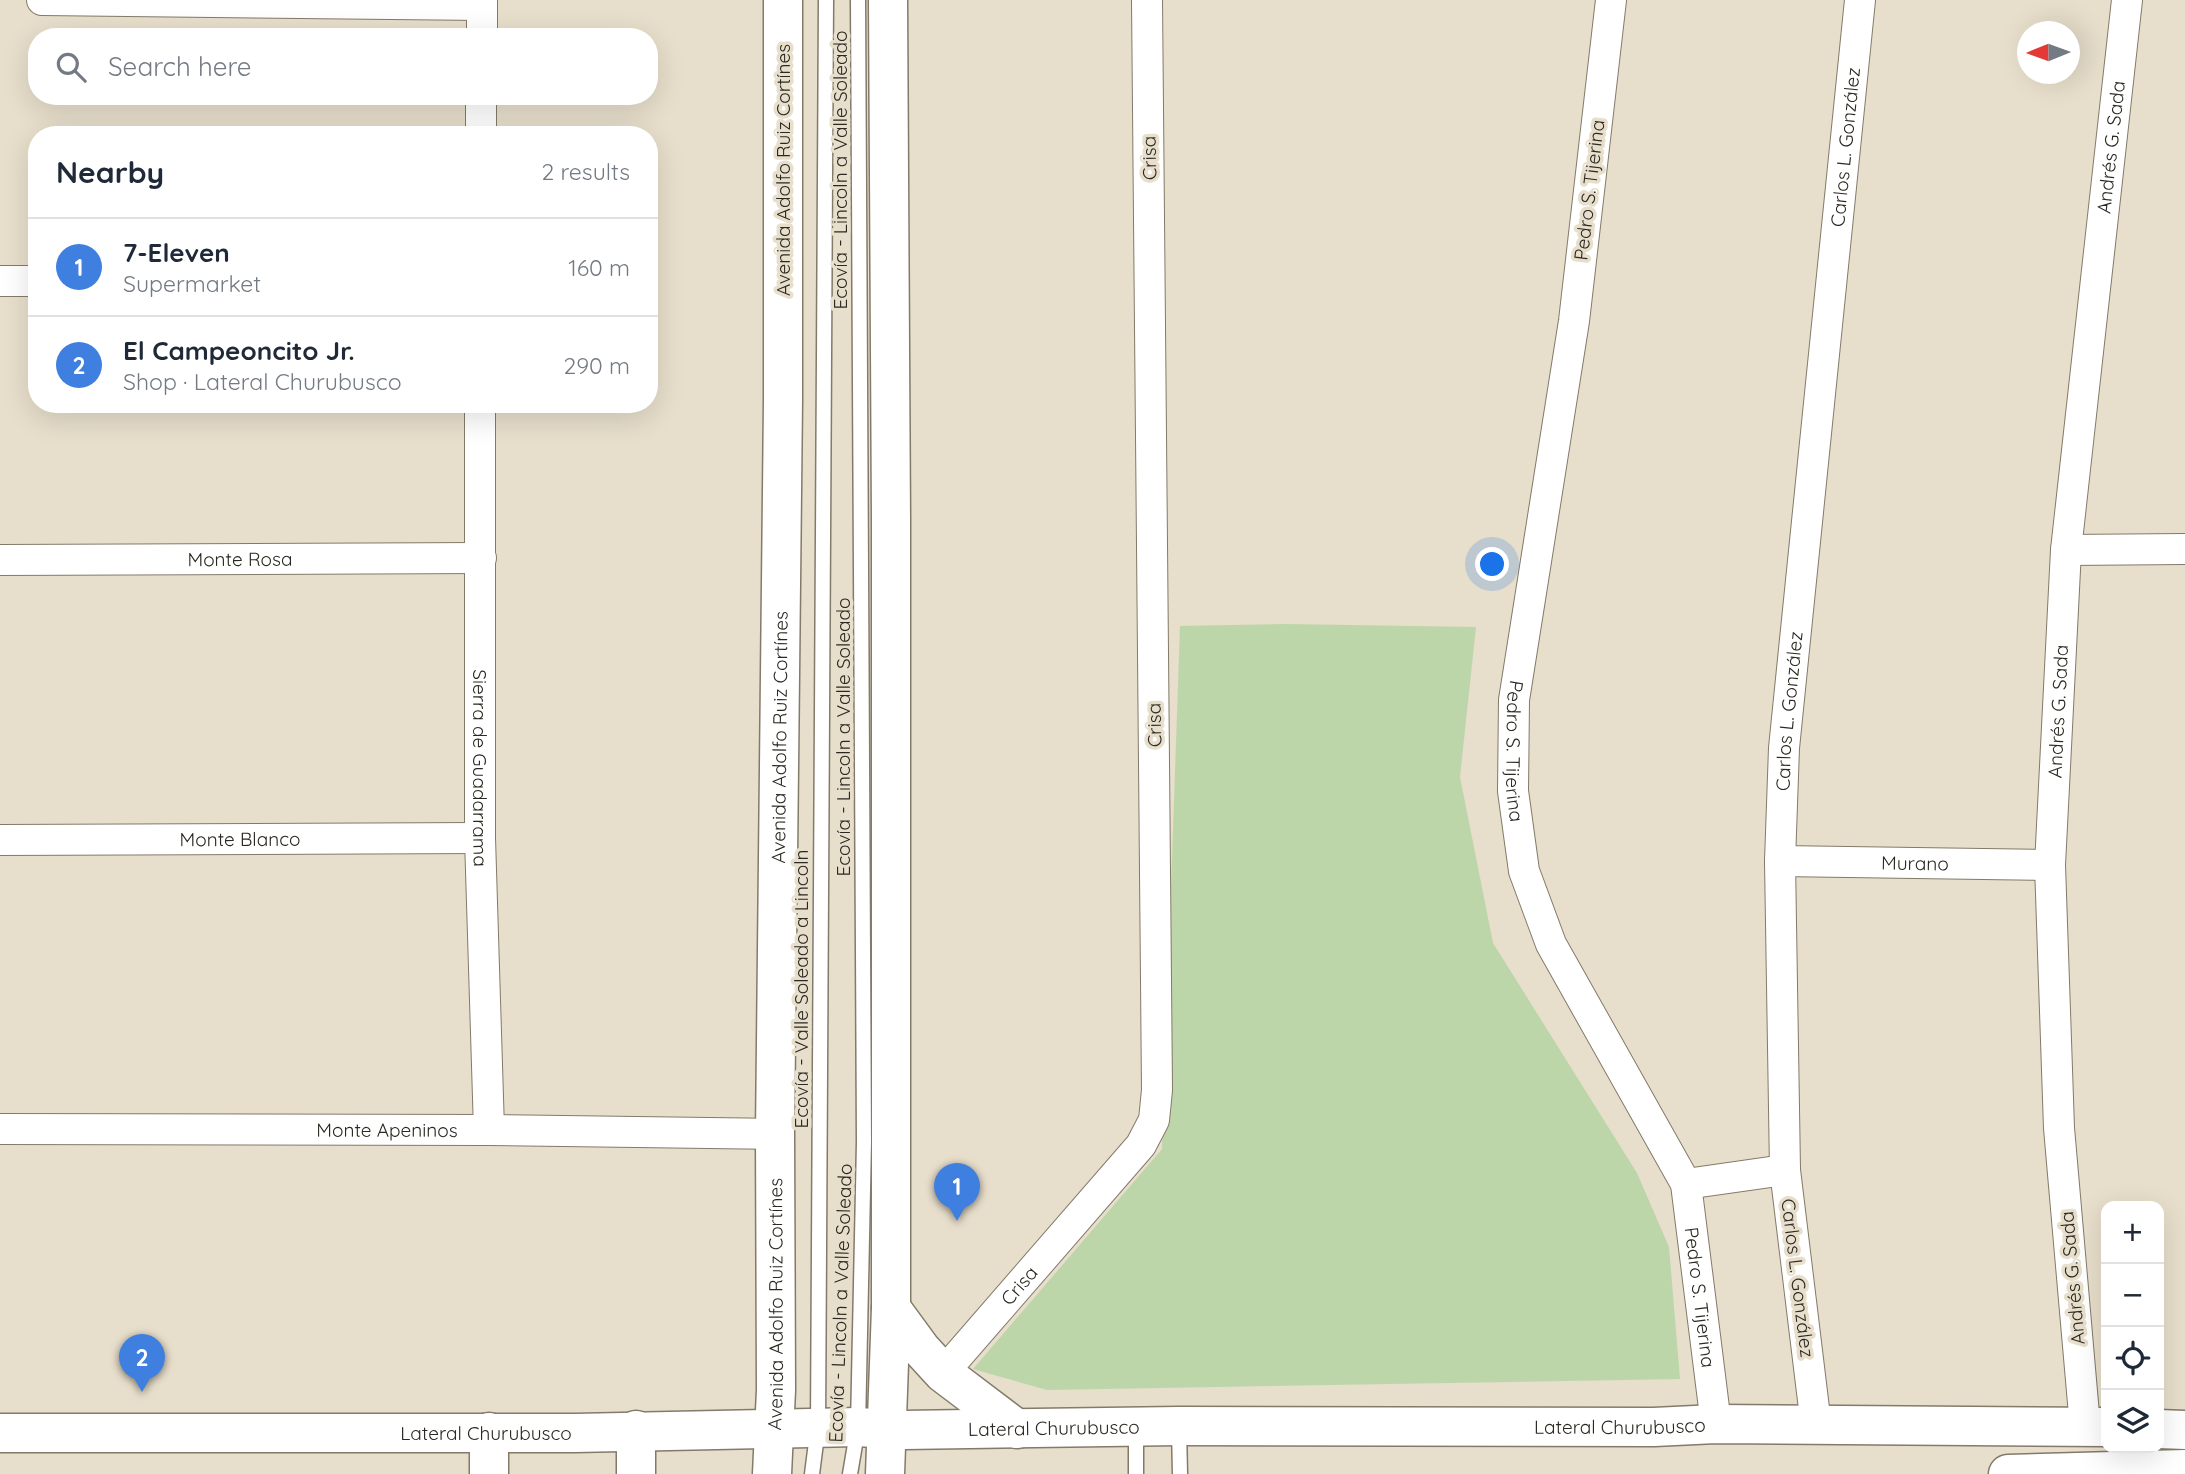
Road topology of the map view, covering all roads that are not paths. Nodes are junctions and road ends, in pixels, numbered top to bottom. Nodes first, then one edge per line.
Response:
1 (42, 0) edge
2 (783, 0) edge
3 (826, 0) edge
4 (858, 0) edge
5 (888, 0) edge
6 (1147, 0) edge
7 (1611, 0) edge
8 (1860, 0) edge
9 (2127, 0) edge
10 (482, 2) edge
11 (482, 28) edge
12 (481, 105) edge
13 (481, 126) edge
14 (0, 281) edge
15 (28, 281) edge
16 (480, 413) edge
17 (2185, 549) edge
18 (2066, 550) junction
19 (481, 558) junction
20 (0, 560) edge
21 (480, 838) junction
22 (0, 840) edge
23 (1780, 861) junction
24 (2050, 865) junction
25 (0, 1129) edge
26 (489, 1130) junction
27 (775, 1134) junction
28 (1784, 1170) junction
29 (1686, 1184) junction
30 (891, 1308) junction
31 (943, 1373) junction
32 (1716, 1424) junction
33 (1816, 1425) junction
34 (1179, 1426) junction
35 (818, 1427) junction
36 (2095, 1427) edge
37 (774, 1428) junction
38 (873, 1428) junction
39 (1136, 1428) junction
40 (1017, 1429) junction
41 (2164, 1429) edge
42 (636, 1430) junction
43 (2185, 1430) edge
44 (489, 1432) junction
45 (0, 1433) edge
46 (2185, 1469) edge
47 (489, 1474) edge
48 (636, 1474) edge
49 (772, 1474) edge
50 (812, 1474) edge
51 (850, 1474) edge
52 (885, 1474) edge
53 (1136, 1474) edge
54 (1180, 1474) edge
55 (2008, 1474) edge

1 - 10 street
2 - 27 main road, Avenida Adolfo Ruiz Cortínes
3 - 35 lane, Ecovía - Valle Soleado a Lincoln
4 - 38 lane, Ecovía - Lincoln a Valle Soleado
5 - 30 main road
6 - 31 street, Crisa
7 - 29 street, Pedro S. Tijerina
8 - 23 street, Carlos L. González
9 - 18 street, Andrés G. Sada
10 - 11 street
12 - 13 street
14 - 15 street
16 - 19 street, Sierra de Guadarrama
17 - 18 street
18 - 24 street, Andrés G. Sada
19 - 20 street, Monte Rosa
19 - 21 street, Sierra de Guadarrama
21 - 22 street, Monte Blanco
21 - 26 street, Sierra de Guadarrama
23 - 24 street, Murano
23 - 28 street, Carlos L. González
24 - 36 street, Andrés G. Sada
25 - 26 street, Monte Apeninos
26 - 27 street, Monte Apeninos
27 - 37 main road, Avenida Adolfo Ruiz Cortínes
28 - 29 street
28 - 33 street, Carlos L. González
29 - 32 street, Pedro S. Tijerina
30 - 31 main road
30 - 38 main road
31 - 40 main road
32 - 33 main road, Lateral Churubusco
32 - 34 main road, Lateral Churubusco
33 - 36 main road, Lateral Churubusco
34 - 39 main road, Lateral Churubusco
34 - 54 lane
35 - 37 main road, Lateral Churubusco
35 - 38 main road, Lateral Churubusco
35 - 50 lane, Ecovía - Valle Soleado a Lincoln
37 - 42 main road, Lateral Churubusco
37 - 49 main road, Avenida Adolfo Ruiz Cortínes
38 - 40 main road, Lateral Churubusco
38 - 51 lane, Ecovía - Lincoln a Valle Soleado
38 - 52 main road
39 - 40 main road, Lateral Churubusco
39 - 53 lane
41 - 43 main road
42 - 44 main road, Lateral Churubusco
42 - 48 main road
44 - 45 main road, Lateral Churubusco
44 - 47 main road
46 - 55 main road

